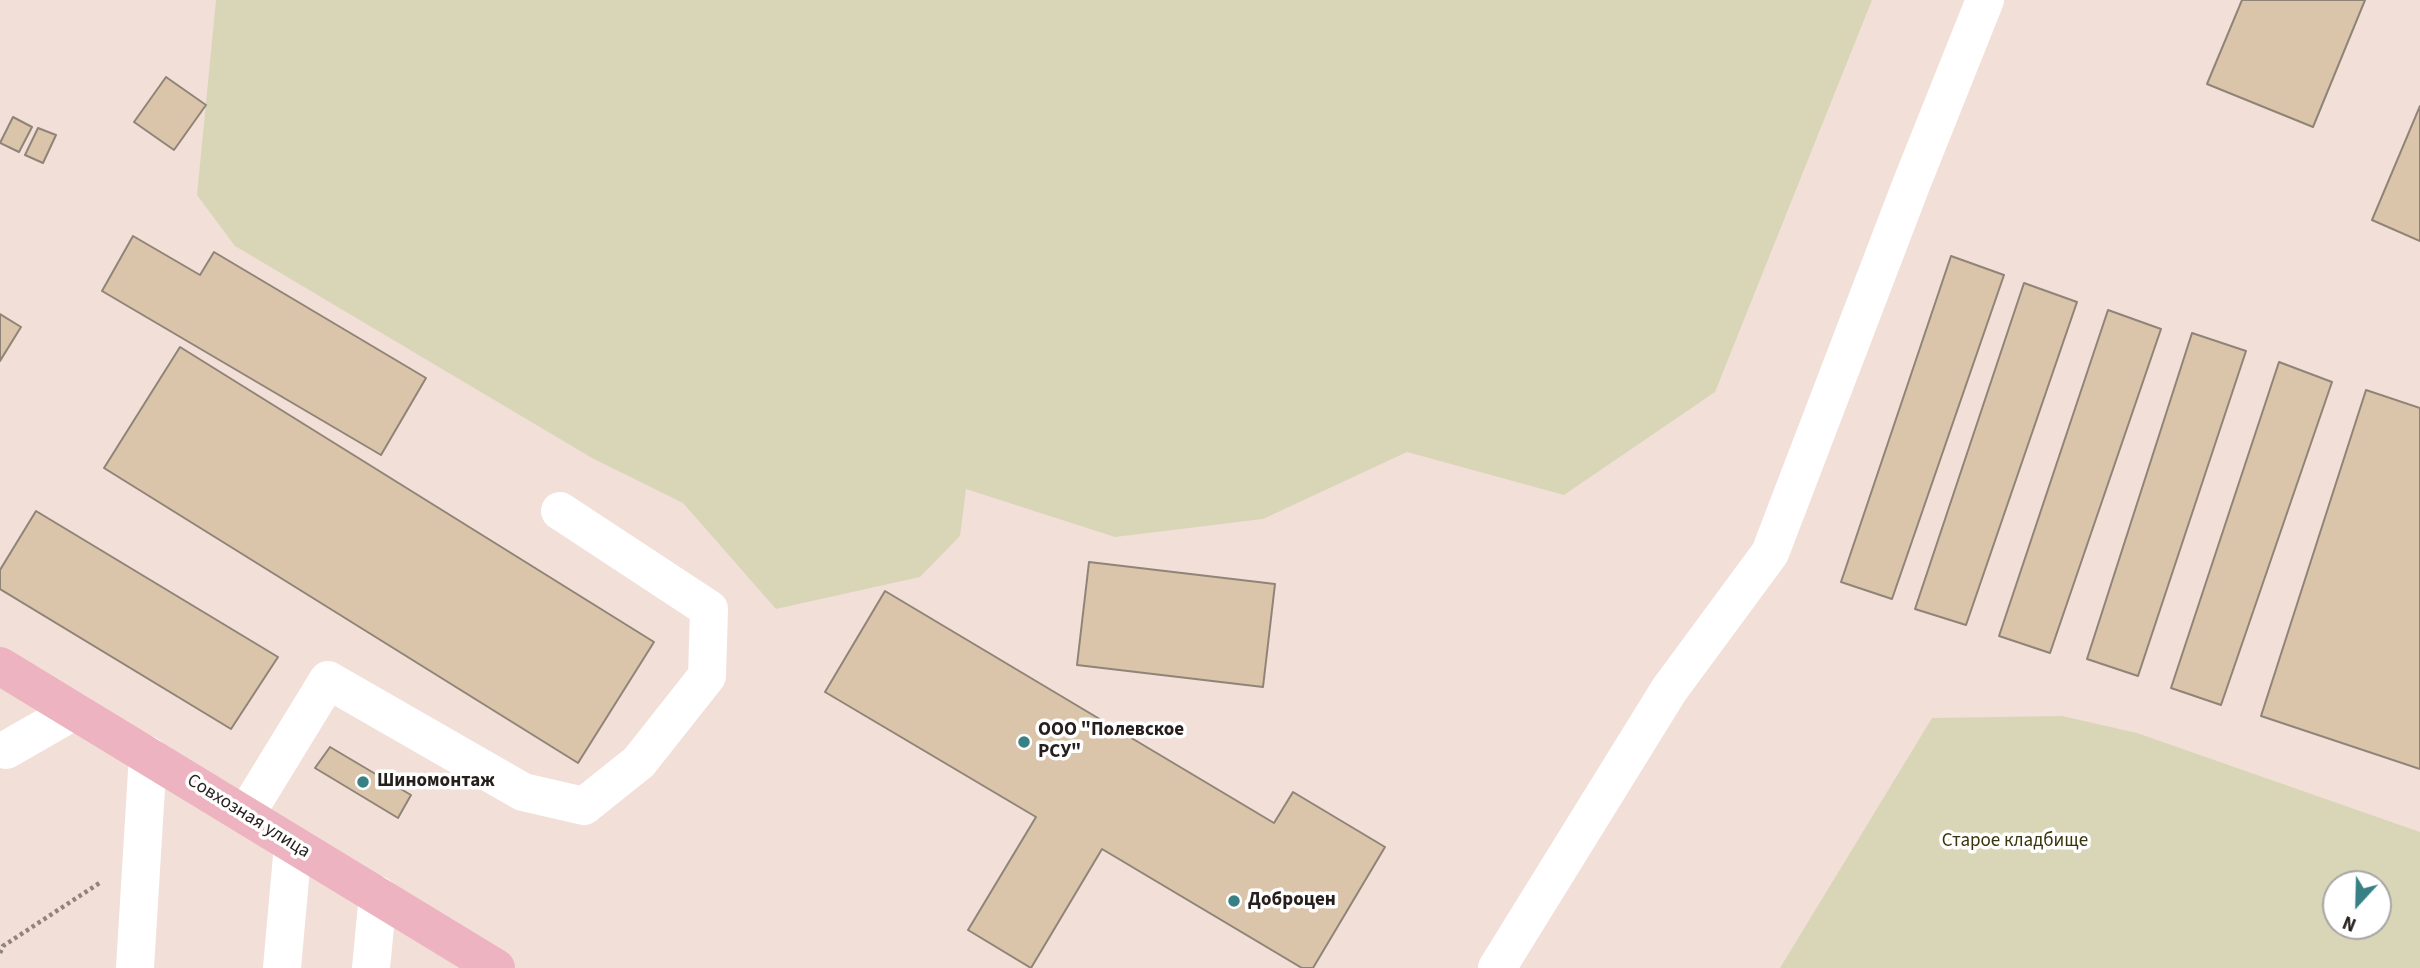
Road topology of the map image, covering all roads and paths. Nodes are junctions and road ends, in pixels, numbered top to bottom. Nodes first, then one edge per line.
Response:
1 (1973, 8) edge
2 (560, 511) dead end
3 (0, 666) edge
4 (74, 710) junction
5 (6, 750) dead end
6 (148, 755) junction
7 (246, 814) junction
8 (293, 845) junction
9 (142, 855) junction
10 (378, 895) junction
11 (0, 953) edge
12 (135, 968) edge
13 (282, 968) edge
14 (371, 968) edge
15 (496, 968) edge
16 (1497, 968) edge

1 - 16 lane
2 - 7 lane
3 - 4 main road, Совхозная улица
4 - 5 lane
4 - 6 main road, Совхозная улица
6 - 7 main road, Совхозная улица
6 - 9 lane
7 - 8 main road, Совхозная улица
8 - 10 main road, Совхозная улица
8 - 13 lane
9 - 11 path
9 - 12 lane
10 - 14 lane
10 - 15 main road, Совхозная улица

